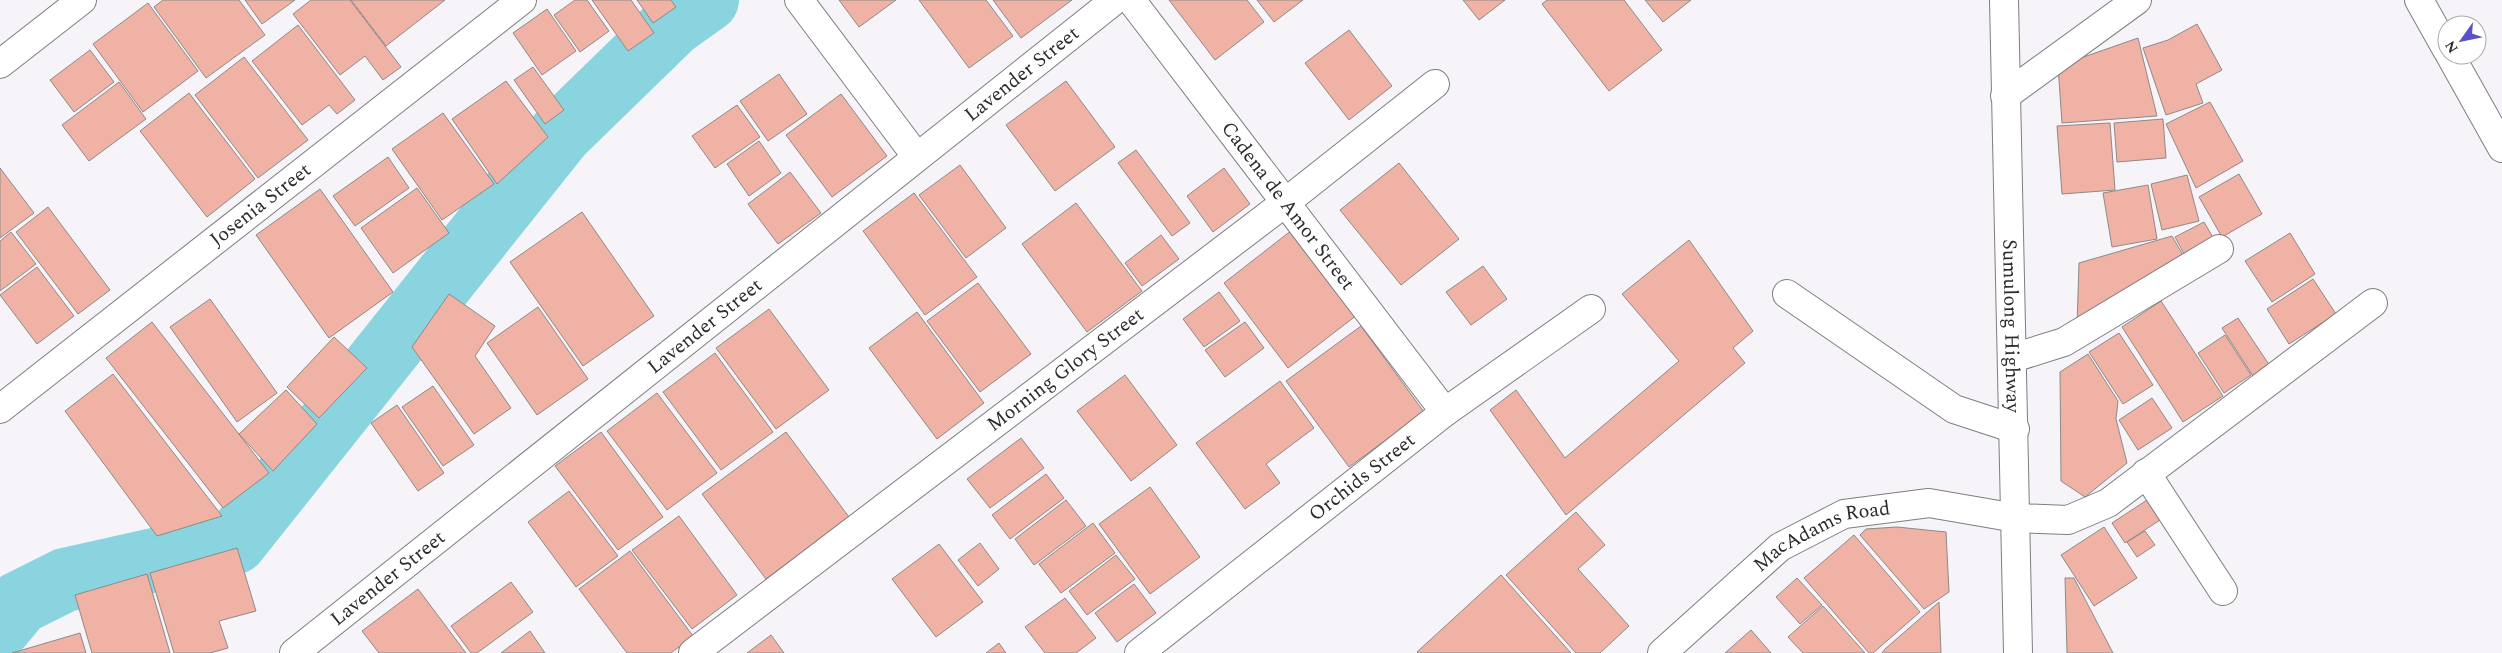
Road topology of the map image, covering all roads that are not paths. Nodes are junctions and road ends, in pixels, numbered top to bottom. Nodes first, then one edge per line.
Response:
1 (82, 0) edge
2 (522, 0) edge
3 (799, 0) edge
4 (1115, 0) edge
5 (1131, 0) edge
6 (2004, 0) edge
7 (2136, 0) edge
8 (2419, 0) edge
9 (2437, 32) edge
10 (0, 64) edge
11 (2456, 65) edge
12 (1435, 84) dead end
13 (2005, 96) junction
14 (2502, 148) edge
15 (917, 157) junction
16 (1286, 202) junction
17 (2219, 249) dead end
18 (1787, 294) dead end
19 (2373, 303) dead end
20 (1591, 309) dead end
21 (2013, 358) junction
22 (0, 409) edge
23 (1445, 412) junction
24 (2015, 429) junction
25 (2146, 473) junction
26 (2016, 518) junction
27 (2223, 591) dead end
28 (294, 653) edge
29 (693, 653) edge
30 (1139, 653) edge
31 (1662, 653) edge
32 (2018, 653) edge

1 - 10 street
2 - 22 street, Josenia Street
3 - 15 street
4 - 15 street, Lavender Street
5 - 16 street, Cadena de Amor Street
6 - 13 street, Sumulong Highway
7 - 13 street
8 - 9 street
11 - 14 street
12 - 16 street, Morning Glory Street
13 - 21 street, Sumulong Highway
15 - 28 street, Lavender Street
16 - 23 street, Cadena de Amor Street
16 - 29 street, Morning Glory Street
17 - 21 street
18 - 24 street
19 - 25 street, MacAdams Road
20 - 23 street, Orchids Street
21 - 24 street, Sumulong Highway
23 - 30 street, Orchids Street
24 - 26 street, Sumulong Highway
25 - 26 street, MacAdams Road
25 - 27 street
26 - 31 street, MacAdams Road
26 - 32 street, Sumulong Highway

